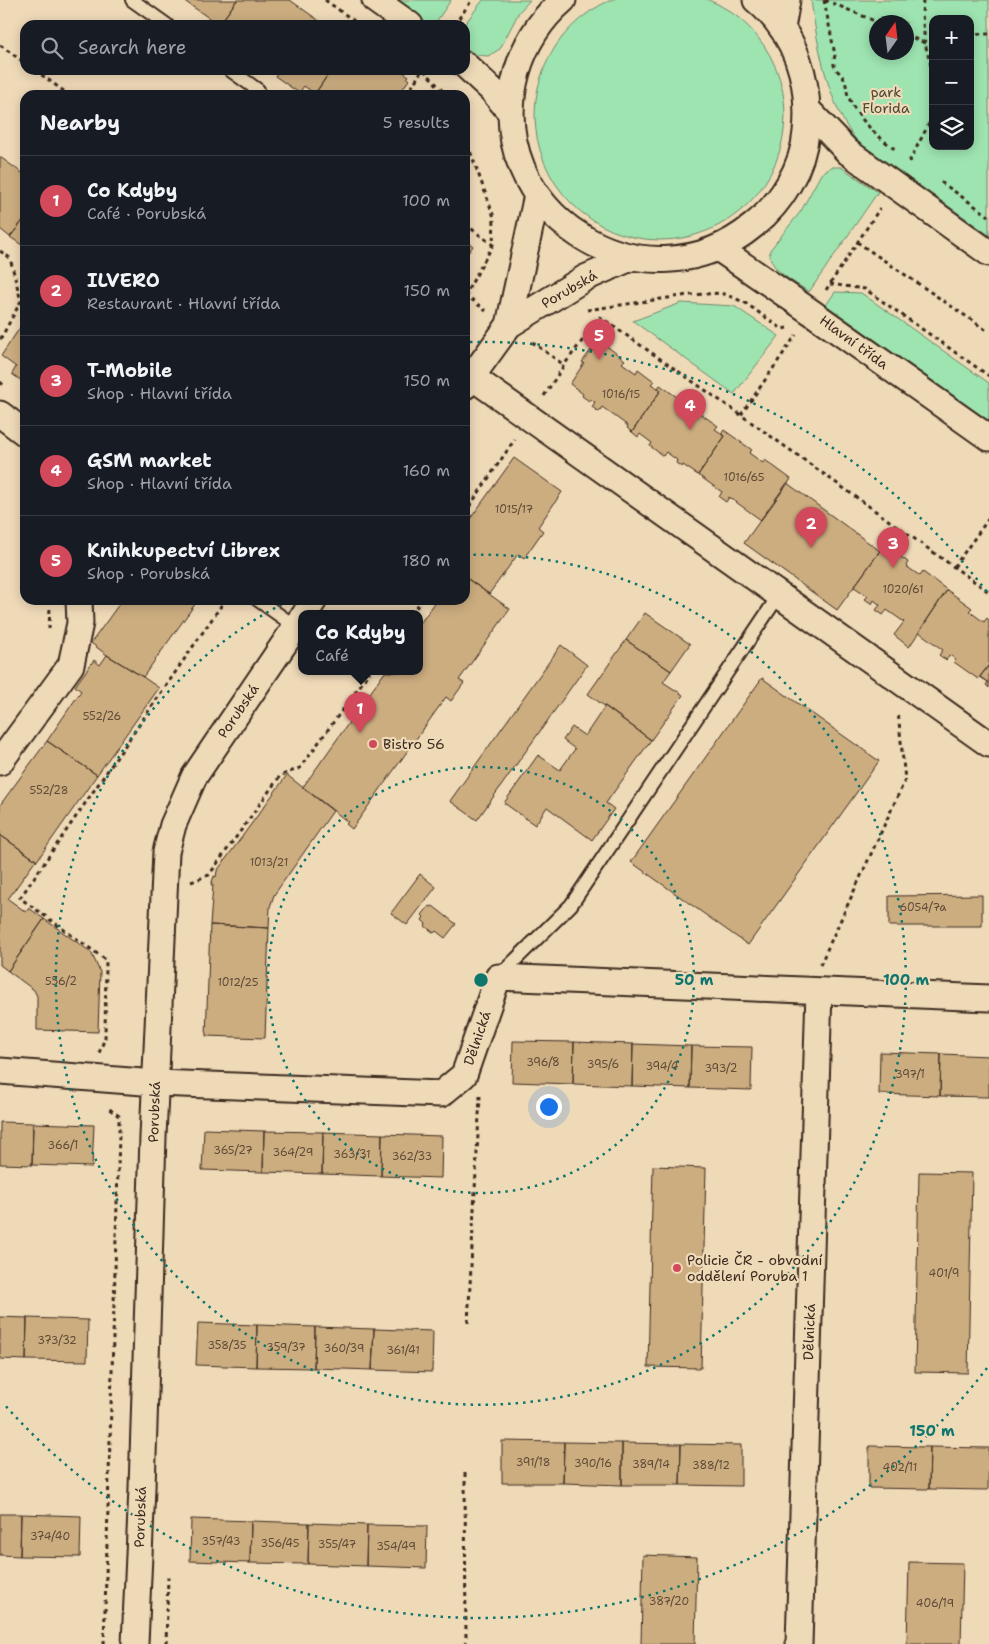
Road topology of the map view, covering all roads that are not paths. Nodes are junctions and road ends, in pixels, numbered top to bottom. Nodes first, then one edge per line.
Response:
1 (132, 0) edge
2 (375, 0) edge
3 (563, 0) edge
4 (756, 0) edge
5 (787, 0) edge
6 (160, 20) edge
7 (403, 20) edge
8 (782, 28) junction
9 (470, 69) edge
10 (237, 75) edge
11 (258, 90) edge
12 (808, 110) junction
13 (511, 113) junction
14 (537, 195) junction
15 (718, 248) junction
16 (989, 253) edge
17 (633, 257) junction
18 (509, 325) junction
19 (470, 374) edge
20 (470, 380) edge
21 (0, 414) edge
22 (20, 429) edge
23 (989, 438) edge
24 (779, 595) junction
25 (80, 605) edge
26 (269, 605) edge
27 (298, 619) edge
28 (298, 624) edge
29 (989, 744) edge
30 (0, 762) edge
31 (498, 977) junction
32 (819, 991) junction
33 (989, 998) edge
34 (0, 1071) edge
35 (156, 1083) junction
36 (135, 1644) edge
37 (799, 1644) edge

1 - 6 lane
2 - 7 street
3 - 13 street
4 - 8 street
5 - 8 street
8 - 12 street
9 - 13 street
10 - 11 lane
12 - 15 street
12 - 16 street
13 - 14 street
14 - 17 street
14 - 18 street, Porubská
15 - 17 street
15 - 23 street, Hlavní třída
17 - 18 street, Porubská
18 - 19 street, Porubská
20 - 24 street
21 - 22 street
24 - 29 street
24 - 31 lane
25 - 30 street
26 - 27 lane
28 - 35 street, Porubská
31 - 32 street
31 - 35 street, Dělnická
32 - 33 street
32 - 37 street, Dělnická
34 - 35 street, Dělnická
35 - 36 street, Porubská

